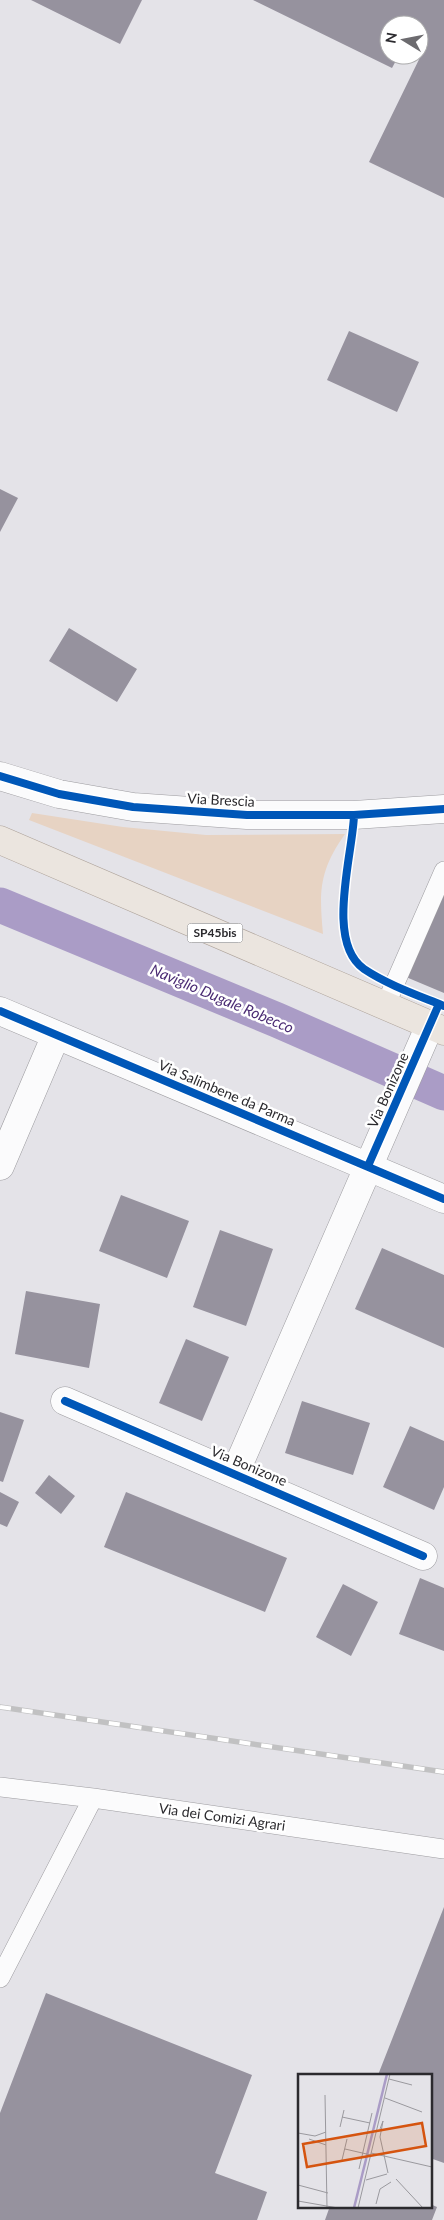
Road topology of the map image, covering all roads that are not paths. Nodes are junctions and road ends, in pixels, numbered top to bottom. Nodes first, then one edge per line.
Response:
1 (0, 776) edge
2 (444, 809) edge
3 (0, 840) edge
4 (444, 871) edge
5 (385, 1006) junction
6 (0, 1011) edge
7 (431, 1034) edge
8 (56, 1035) junction
9 (8, 1123) edge
10 (0, 1166) edge
11 (368, 1166) junction
12 (444, 1199) edge
13 (65, 1401) dead end
14 (235, 1473) junction
15 (423, 1556) dead end
16 (0, 1787) edge
17 (93, 1798) junction
18 (444, 1849) edge
19 (0, 1978) edge

1 - 2 street, Via Brescia
3 - 5 main road, SP45bis
4 - 5 lane
5 - 7 main road, SP45bis
6 - 8 street, Via Salimbene da Parma
7 - 11 street, Via Bonizone
8 - 9 street
8 - 11 street, Via Salimbene da Parma
9 - 10 street
11 - 12 street, Via Salimbene da Parma
11 - 14 street, Via Bonizone
13 - 14 street, Via Bonizone
14 - 15 street, Via Bonizone
16 - 17 lane, Via dei Comizi Agrari
17 - 18 lane, Via dei Comizi Agrari
17 - 19 lane

